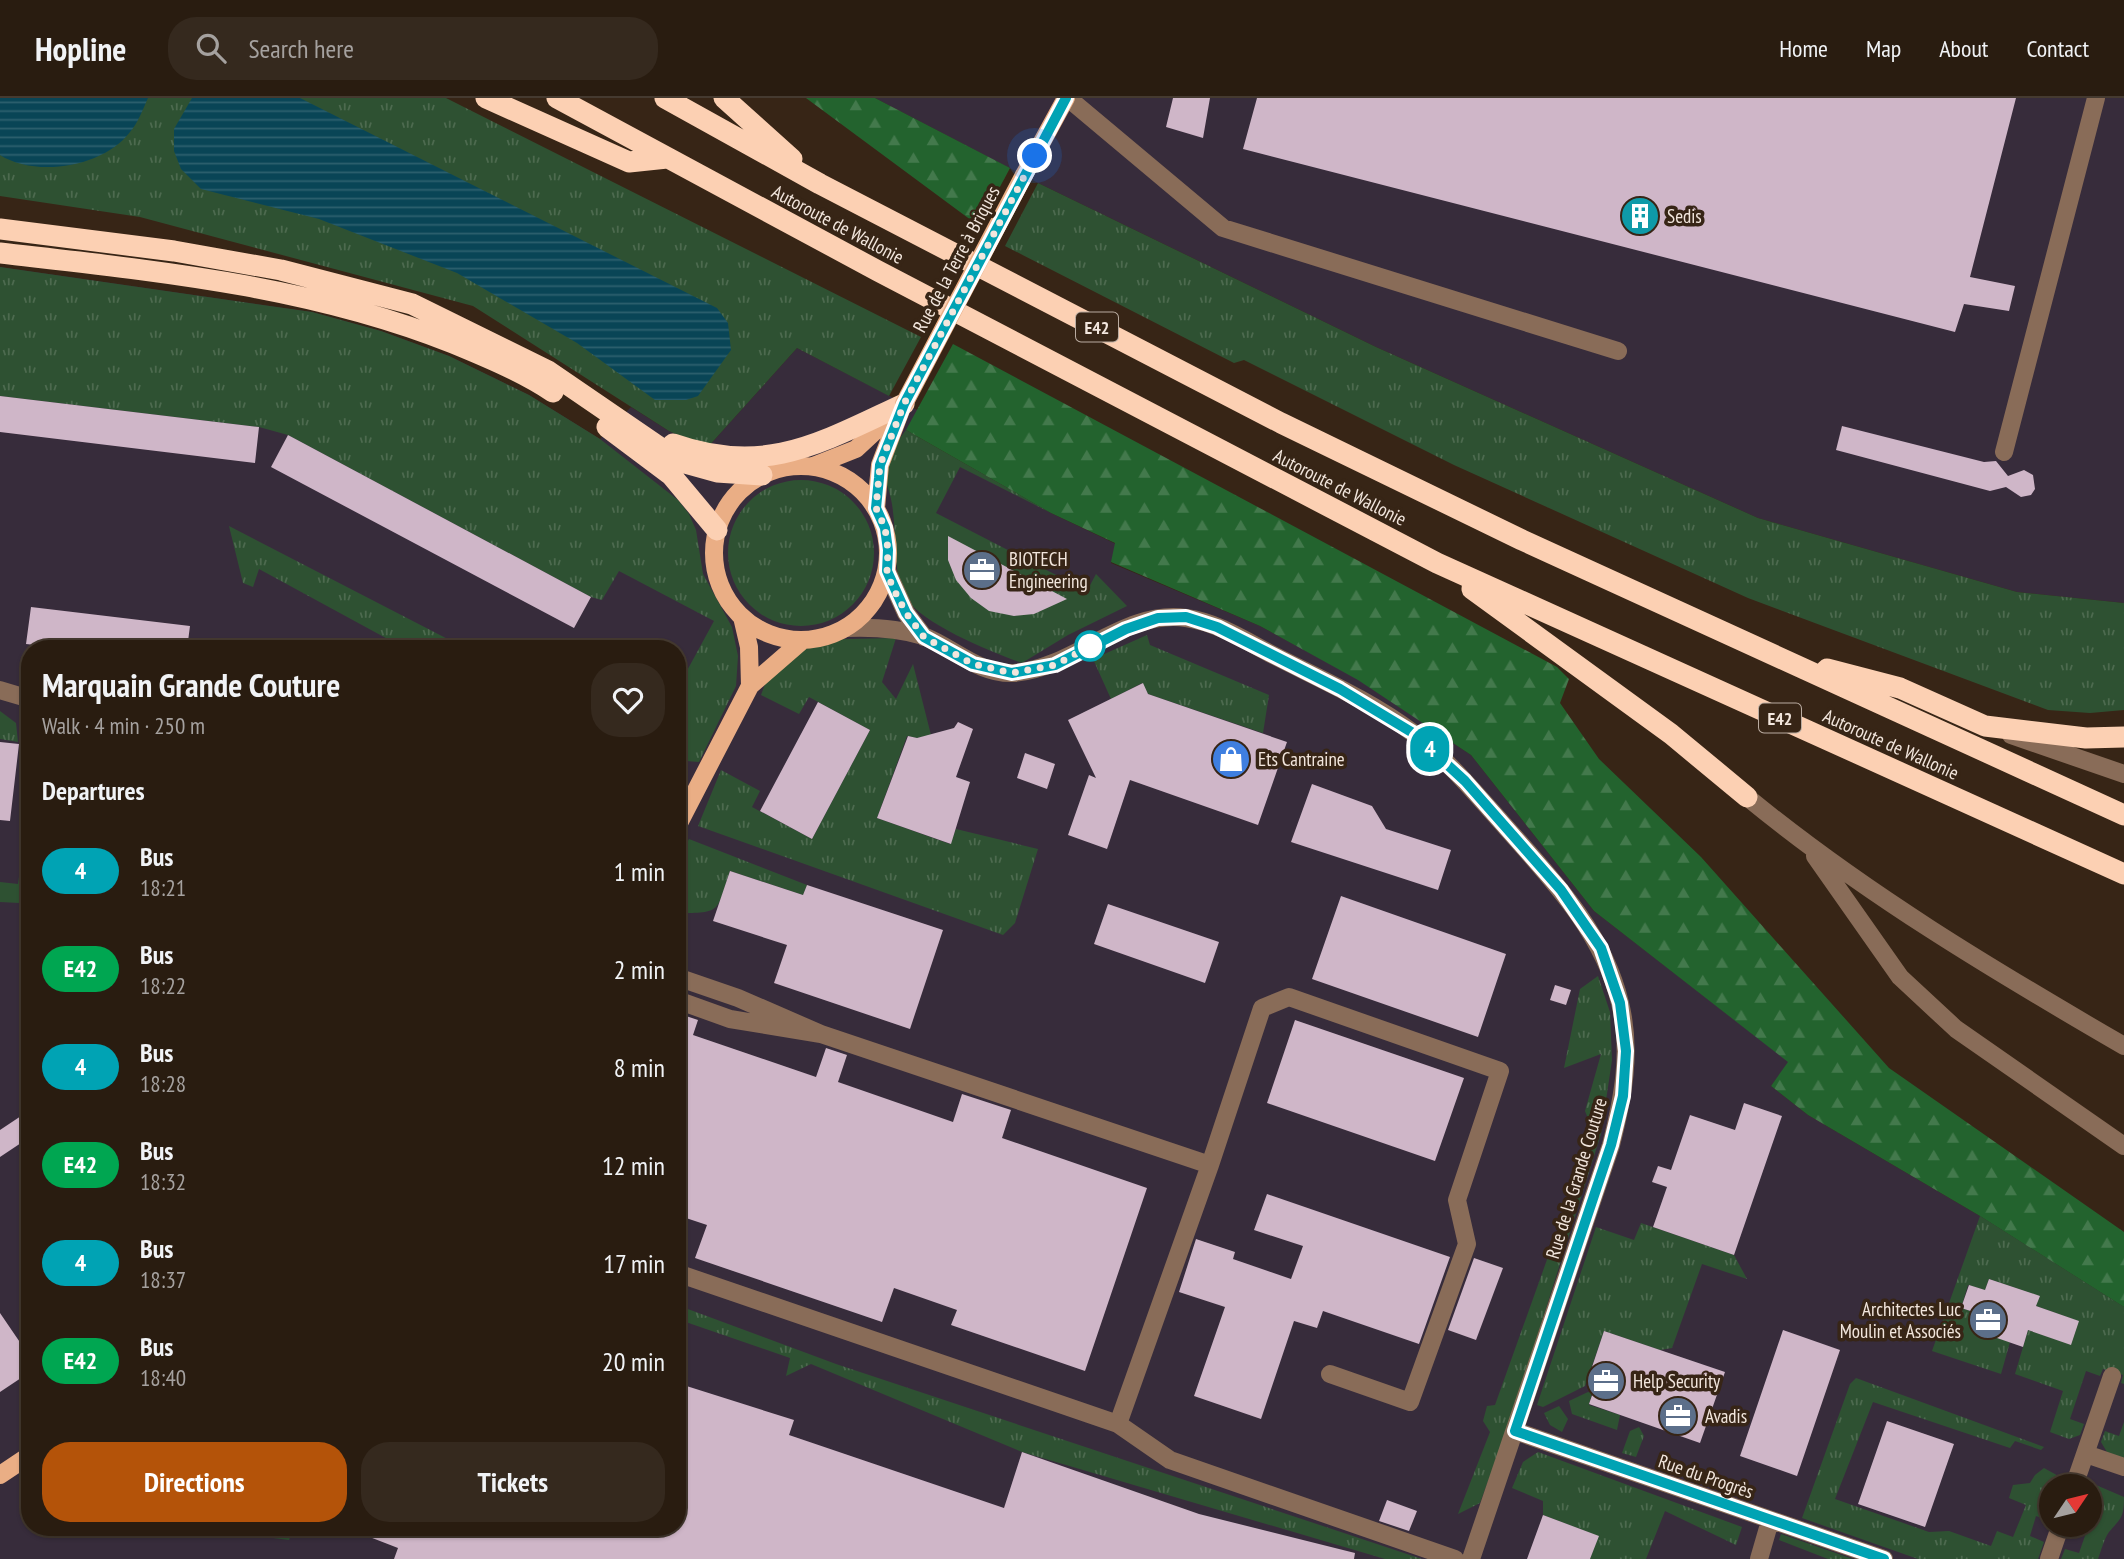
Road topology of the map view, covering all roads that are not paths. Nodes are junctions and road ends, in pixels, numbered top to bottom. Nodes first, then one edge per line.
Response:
1 (486, 98) edge
2 (557, 98) edge
3 (665, 98) edge
4 (724, 98) edge
5 (1067, 98) edge
6 (2096, 98) edge
7 (667, 158) junction
8 (820, 184) junction
9 (0, 215) edge
10 (0, 229) edge
11 (32, 233) junction
12 (0, 253) edge
13 (1618, 351) dead end
14 (904, 404) junction
15 (641, 433) junction
16 (2004, 452) dead end
17 (813, 466) junction
18 (762, 475) junction
19 (876, 508) junction
20 (717, 530) junction
21 (1437, 563) junction
22 (887, 571) junction
23 (742, 617) junction
24 (846, 628) junction
25 (924, 637) junction
26 (803, 640) junction
27 (1784, 659) junction
28 (750, 686) junction
29 (0, 690) edge
30 (21, 696) edge
31 (1985, 726) junction
32 (2124, 737) edge
33 (2124, 774) edge
34 (1747, 797) joint
35 (686, 810) edge
36 (2124, 815) edge
37 (1809, 848) junction
38 (2124, 874) edge
39 (686, 980) edge
40 (686, 1003) edge
41 (821, 1034) junction
42 (2124, 1045) edge
43 (2124, 1146) edge
44 (1210, 1165) junction
45 (686, 1276) edge
46 (1331, 1374) dead end
47 (2112, 1376) dead end
48 (1118, 1424) junction
49 (1515, 1431) junction
50 (2086, 1454) junction
51 (21, 1461) edge
52 (2124, 1466) edge
53 (2078, 1474) edge
54 (0, 1475) edge
55 (1770, 1521) junction
56 (2057, 1537) edge
57 (1455, 1559) edge
58 (1471, 1559) edge
59 (1759, 1559) edge
60 (1884, 1559) edge
61 (2049, 1559) edge

1 - 7 highway
2 - 7 highway, Autoroute de Wallonie / E42
3 - 8 highway, Autoroute de Wallonie / E42
4 - 8 highway
5 - 13 street
5 - 14 main road, Rue de la Terre à Briques, bridge
6 - 16 street
7 - 21 highway, Autoroute de Wallonie / E42
8 - 27 highway, Autoroute de Wallonie / E42
9 - 11 highway
10 - 11 highway
11 - 15 highway
12 - 20 highway
14 - 15 highway
14 - 17 main road, Rue de la Terre à Briques
14 - 19 main road, Rue de la Terre à Briques
15 - 18 highway
17 - 18 main road
17 - 19 main road
18 - 20 main road
19 - 22 main road
20 - 23 main road
21 - 34 highway
21 - 38 highway, Autoroute de Wallonie / E42
22 - 24 main road
22 - 25 street, Rue de la Grande Couture
23 - 26 main road
23 - 28 main road
24 - 25 street, Rue de la Grande Couture
24 - 26 main road
25 - 49 street, Rue de la Grande Couture
26 - 28 main road
27 - 31 highway
27 - 36 highway, Autoroute de Wallonie / E42
28 - 35 main road
29 - 30 street
31 - 32 highway
31 - 33 street
34 - 37 street
37 - 42 street
37 - 43 street
39 - 41 street
40 - 41 street
41 - 44 street
44 - 46 street
44 - 48 street
45 - 48 street
47 - 50 street
48 - 57 street
49 - 55 street, Rue du Progrès
49 - 58 street, Rue de la Grande Couture
50 - 52 street
50 - 53 street
51 - 54 main road
55 - 59 street
55 - 60 street, Rue du Progrès
56 - 61 street

